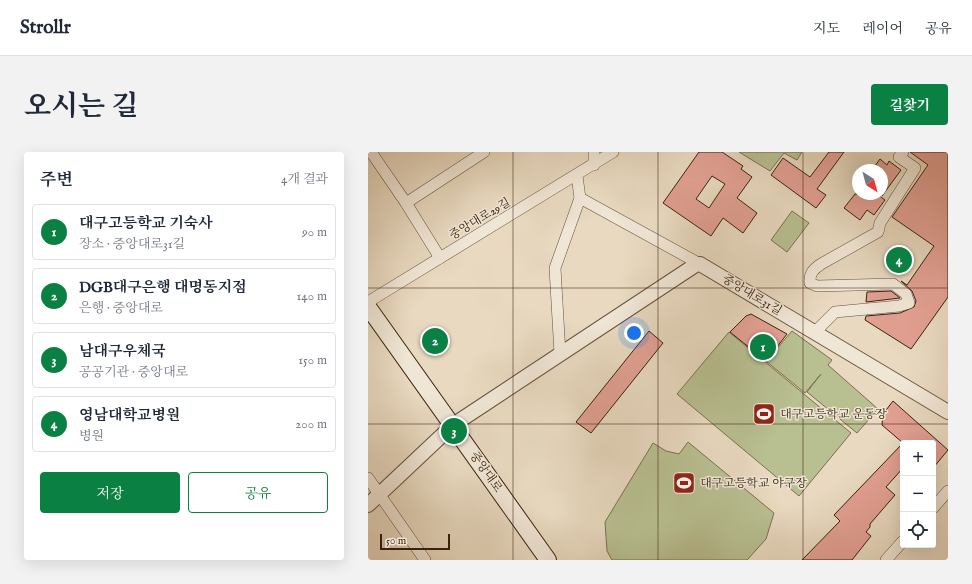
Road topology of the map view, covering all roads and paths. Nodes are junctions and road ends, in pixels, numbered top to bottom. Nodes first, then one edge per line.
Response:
1 (371, 152) edge
2 (484, 152) edge
3 (594, 152) edge
4 (613, 152) edge
5 (902, 152) edge
6 (594, 165) junction
7 (577, 176) junction
8 (580, 198) junction
9 (406, 203) junction
10 (440, 258) junction
11 (700, 264) junction
12 (368, 302) edge
13 (368, 307) edge
14 (815, 332) junction
15 (560, 354) junction
16 (948, 412) edge
17 (453, 425) junction
18 (368, 478) edge
19 (948, 491) edge
20 (379, 495) junction
21 (368, 505) edge
22 (936, 505) edge
23 (900, 544) edge
24 (425, 560) edge
25 (548, 560) edge
26 (886, 560) edge

1 - 9 street
2 - 9 street
3 - 6 street
4 - 6 street, 중앙대로29길
5 - 14 street
6 - 7 street, 중앙대로29길
7 - 8 street
7 - 10 street, 중앙대로29길
8 - 11 street
8 - 15 street
9 - 10 street
10 - 12 street, 중앙대로29길
11 - 14 street, 중앙대로31길
11 - 15 street
13 - 17 main road, 중앙대로
14 - 16 street, 중앙대로31길
15 - 17 street
17 - 20 street
17 - 25 main road, 중앙대로
18 - 20 street
19 - 22 street
20 - 21 street
20 - 24 street
23 - 26 street

